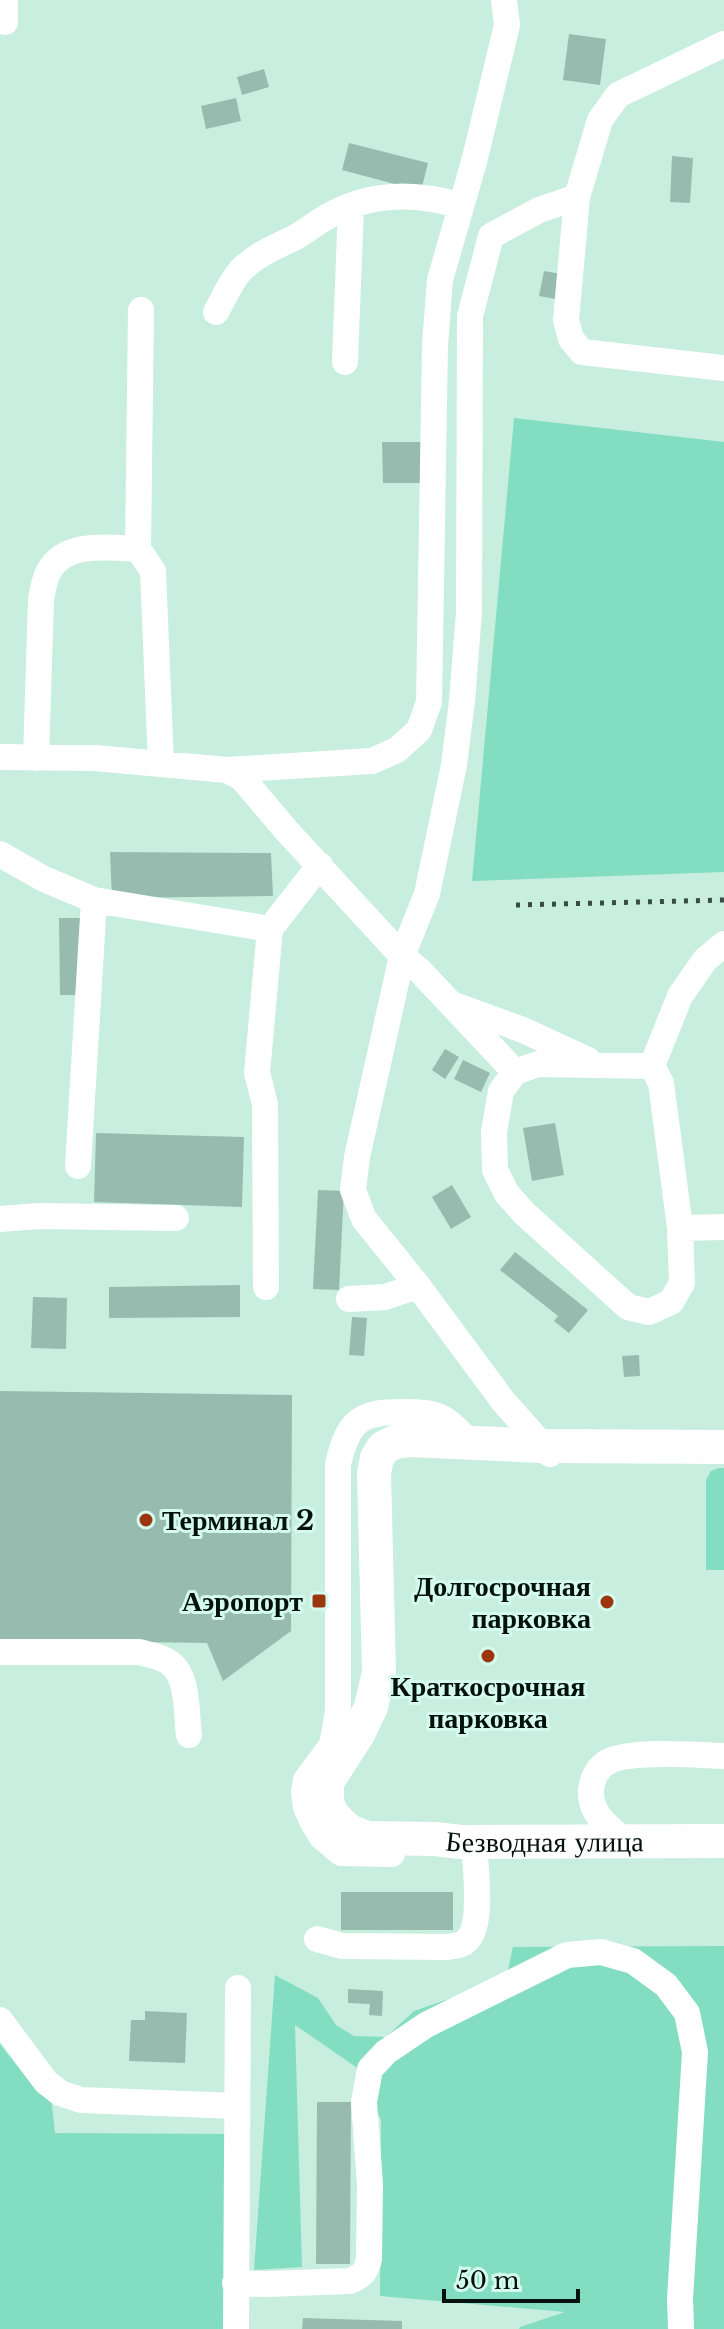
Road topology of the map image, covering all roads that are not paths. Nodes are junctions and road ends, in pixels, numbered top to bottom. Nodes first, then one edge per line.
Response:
1 (504, 0) edge
2 (724, 44) edge
3 (577, 197) junction
4 (351, 206) junction
5 (461, 206) junction
6 (141, 310) dead end
7 (216, 312) dead end
8 (345, 362) dead end
9 (724, 368) edge
10 (138, 549) junction
11 (0, 757) edge
12 (36, 758) junction
13 (161, 764) junction
14 (227, 770) junction
15 (0, 854) edge
16 (320, 865) junction
17 (94, 900) junction
18 (270, 929) junction
19 (724, 944) edge
20 (402, 956) junction
21 (451, 1004) junction
22 (597, 1064) junction
23 (652, 1066) junction
24 (515, 1072) junction
25 (78, 1166) dead end
26 (176, 1218) dead end
27 (0, 1219) edge
28 (724, 1227) edge
29 (680, 1228) junction
30 (418, 1286) junction
31 (266, 1287) dead end
32 (349, 1299) dead end
33 (503, 1401) junction
34 (476, 1442) junction
35 (541, 1446) junction
36 (724, 1447) edge
37 (724, 1462) edge
38 (0, 1652) edge
39 (189, 1735) dead end
40 (724, 1756) edge
41 (624, 1840) junction
42 (724, 1841) edge
43 (467, 1842) junction
44 (317, 1939) dead end
45 (238, 1988) dead end
46 (0, 2020) edge
47 (237, 2106) junction
48 (235, 2283) junction
49 (236, 2329) edge
50 (681, 2329) edge

1 - 5 lane
2 - 3 lane
3 - 9 lane
3 - 20 lane
4 - 5 lane
4 - 7 lane
4 - 8 lane
5 - 14 lane
6 - 10 lane
10 - 12 lane
10 - 13 lane
11 - 12 lane
12 - 13 lane
13 - 14 lane
14 - 16 lane
15 - 17 lane
16 - 18 lane
16 - 20 lane
17 - 18 lane
17 - 25 lane
18 - 31 lane
19 - 23 lane
20 - 21 lane
20 - 30 lane
21 - 22 lane
21 - 24 lane
22 - 23 lane
22 - 24 lane
23 - 29 lane
24 - 29 lane
26 - 27 lane
28 - 29 lane
30 - 32 lane
30 - 33 lane
33 - 34 lane
33 - 35 lane
34 - 35 main road
34 - 43 main road, Безводная улица
34 - 43 lane
35 - 36 main road
35 - 37 lane
38 - 39 lane
40 - 41 lane
41 - 42 main road, Безводная улица
41 - 43 main road, Безводная улица
43 - 44 lane
45 - 47 lane
46 - 47 lane
47 - 48 lane
48 - 49 lane
48 - 50 lane

